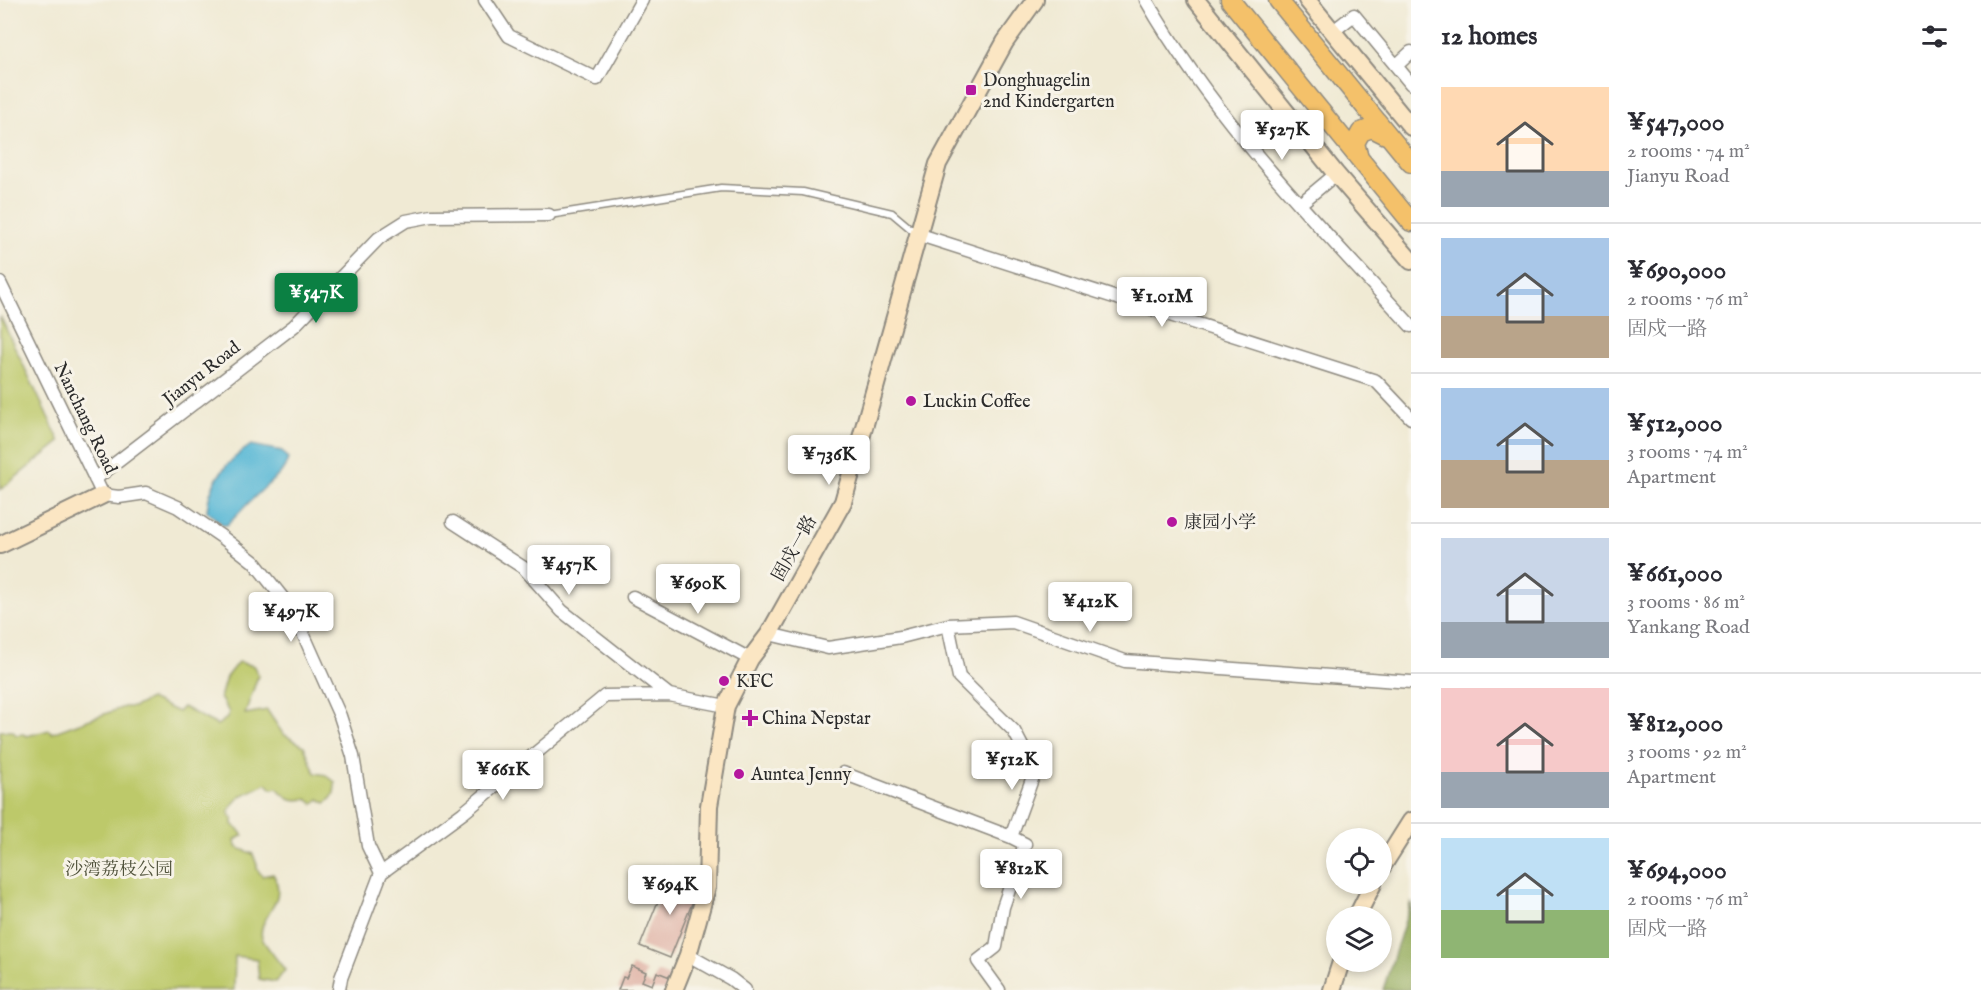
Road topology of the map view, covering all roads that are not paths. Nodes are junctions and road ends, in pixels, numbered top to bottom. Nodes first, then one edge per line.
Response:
1 (485, 0) edge
2 (642, 0) edge
3 (1035, 0) edge
4 (1146, 0) edge
5 (1196, 0) edge
6 (1230, 0) edge
7 (1278, 0) edge
8 (1307, 0) edge
9 (1332, 32) junction
10 (1411, 52) edge
11 (1396, 66) junction
12 (1411, 84) edge
13 (1411, 127) edge
14 (1388, 136) junction
15 (1359, 159) junction
16 (1411, 163) edge
17 (1336, 174) junction
18 (1300, 204) junction
19 (549, 214) joint
20 (1411, 222) edge
21 (917, 234) junction
22 (1411, 261) edge
23 (0, 283) edge
24 (1411, 326) edge
25 (1411, 418) edge
26 (95, 479) junction
27 (103, 495) junction
28 (453, 522) dead end
29 (0, 545) edge
30 (633, 597) dead end
31 (948, 625) junction
32 (769, 634) junction
33 (750, 660) junction
34 (1411, 682) edge
35 (669, 695) junction
36 (726, 706) junction
37 (843, 773) dead end
38 (1411, 821) edge
39 (1011, 837) junction
40 (1392, 851) edge
41 (381, 873) junction
42 (688, 955) junction
43 (1338, 972) edge
44 (339, 990) edge
45 (674, 990) edge
46 (745, 990) edge
47 (999, 990) edge
48 (1332, 990) edge

1 - 2 street
3 - 21 street, 固戍一路
4 - 18 street
5 - 17 street
6 - 15 main road
7 - 14 main road
8 - 9 street
9 - 11 street
9 - 13 street
10 - 11 street
11 - 12 street
14 - 15 main road
14 - 16 main road
15 - 20 main road
17 - 18 street
17 - 22 street
18 - 24 street
19 - 21 lane
19 - 26 street, Jianyu Road
21 - 25 street
21 - 32 street, 固戍一路
23 - 26 street, Nanchang Road
26 - 27 street, Nanchang Road
27 - 29 street
27 - 41 street, Nanchang Road
28 - 35 street
30 - 33 street
31 - 32 street
31 - 34 street
31 - 39 street
32 - 33 street, 固戍一路
33 - 36 street, 固戍一路
35 - 36 street
35 - 41 street
36 - 42 street, 固戍一路
37 - 39 street
38 - 40 street
39 - 47 street
41 - 44 street
42 - 45 street, 固戍一路
42 - 46 street
43 - 48 street

